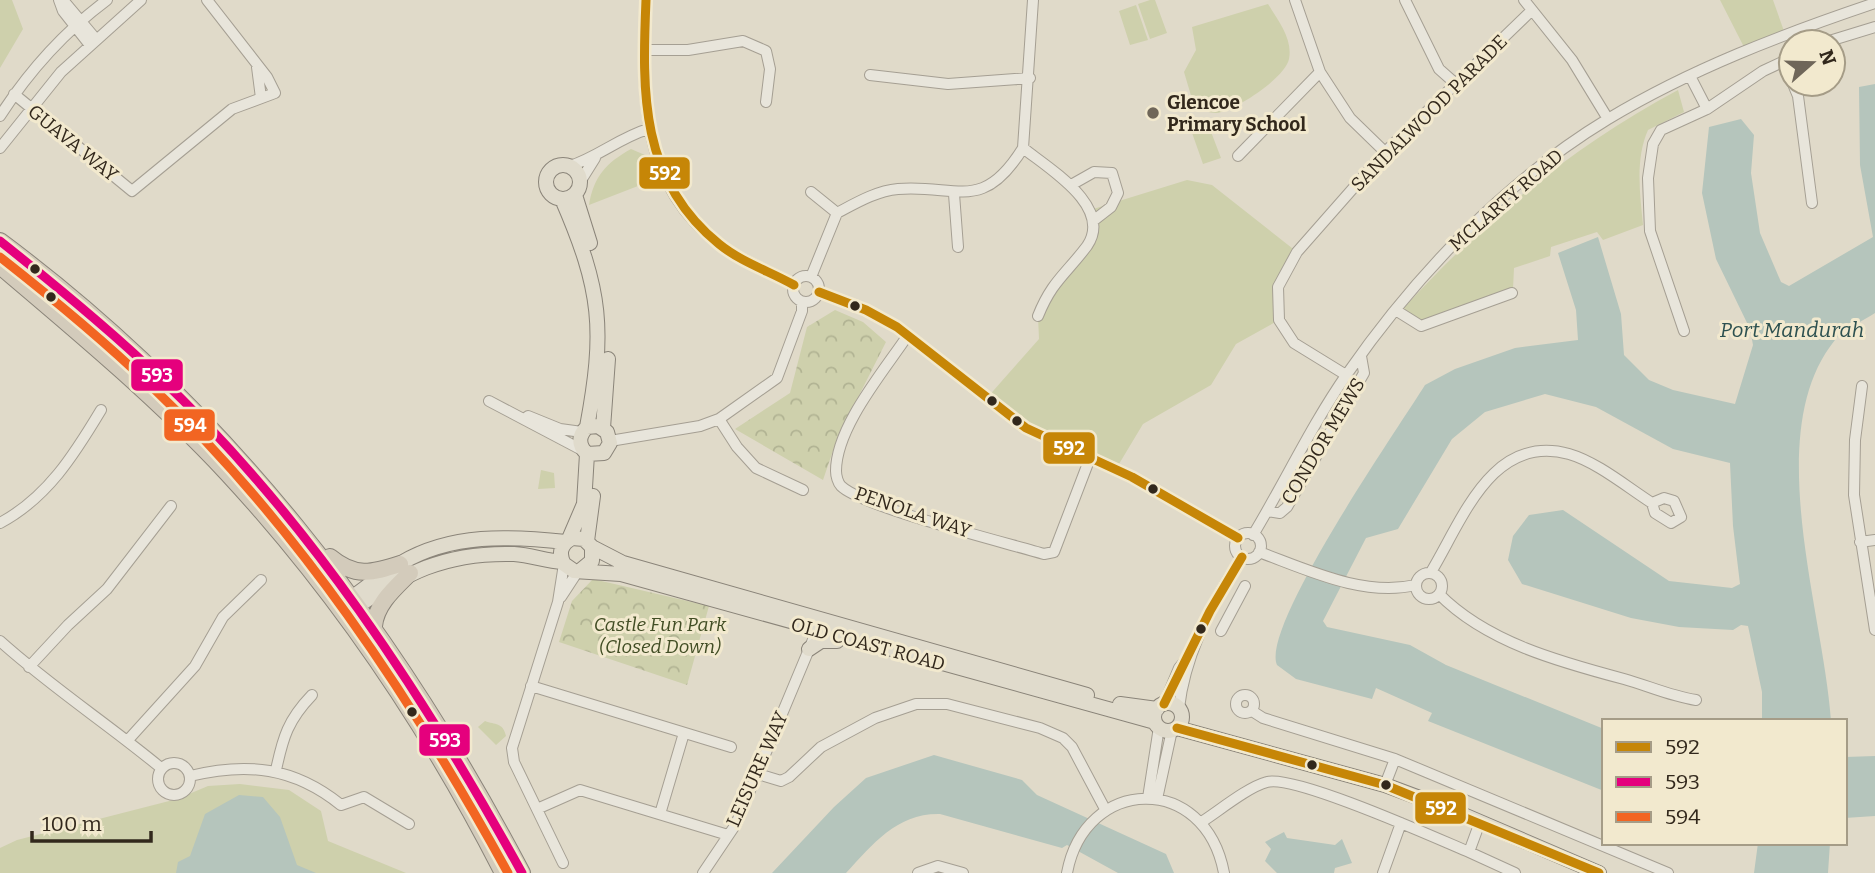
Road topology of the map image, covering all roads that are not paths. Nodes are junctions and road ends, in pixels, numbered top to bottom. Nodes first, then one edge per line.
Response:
1 (61, 0) edge
2 (107, 0) edge
3 (141, 0) edge
4 (207, 0) edge
5 (646, 0) edge
6 (1034, 0) edge
7 (1295, 0) edge
8 (1405, 0) edge
9 (1524, 0) edge
10 (1875, 3) edge
11 (1530, 12) junction
12 (77, 23) junction
13 (1875, 27) edge
14 (1847, 36) edge
15 (92, 41) junction
16 (644, 50) junction
17 (257, 64) junction
18 (1777, 64) edge
19 (1320, 72) junction
20 (870, 75) dead end
21 (1690, 76) junction
22 (1030, 78) junction
23 (1457, 85) junction
24 (14, 94) junction
25 (1796, 98) edge
26 (261, 99) junction
27 (766, 102) dead end
28 (30, 108) junction
29 (1707, 109) junction
30 (0, 116) edge
31 (1608, 119) junction
32 (648, 129) junction
33 (0, 148) edge
34 (1023, 148) junction
35 (1385, 152) junction
36 (597, 156) junction
37 (1238, 156) dead end
38 (569, 166) junction
39 (1071, 186) junction
40 (572, 192) junction
41 (811, 192) dead end
42 (954, 194) junction
43 (1812, 204) dead end
44 (836, 213) junction
45 (1093, 221) junction
46 (0, 241) edge
47 (958, 247) dead end
48 (0, 266) edge
49 (811, 277) junction
50 (794, 285) junction
51 (819, 292) junction
52 (1512, 293) dead end
53 (802, 302) junction
54 (1397, 311) junction
55 (1038, 316) dead end
56 (1684, 331) dead end
57 (908, 335) junction
58 (1361, 356) junction
59 (1346, 375) junction
60 (1862, 386) dead end
61 (101, 410) dead end
62 (719, 419) junction
63 (585, 430) junction
64 (607, 434) junction
65 (589, 453) junction
66 (1090, 458) junction
67 (803, 490) dead end
68 (1652, 503) dead end
69 (171, 506) dead end
70 (1267, 511) junction
71 (0, 523) edge
72 (1253, 534) junction
73 (1238, 538) junction
74 (310, 540) junction
75 (567, 540) junction
76 (1875, 540) edge
77 (1860, 542) junction
78 (590, 544) junction
79 (1259, 552) junction
80 (1242, 557) junction
81 (563, 563) junction
82 (405, 568) junction
83 (579, 570) junction
84 (1432, 572) junction
85 (261, 580) dead end
86 (1416, 585) junction
87 (1245, 586) dead end
88 (1439, 594) junction
89 (1218, 597) junction
90 (558, 602) junction
91 (349, 606) junction
92 (1234, 606) junction
93 (814, 624) junction
94 (374, 626) junction
95 (1875, 629) edge
96 (1221, 631) dead end
97 (0, 640) edge
98 (862, 643) junction
99 (806, 654) junction
100 (29, 667) junction
101 (531, 686) junction
102 (312, 695) dead end
103 (1696, 700) dead end
104 (1252, 711) dead end
105 (1168, 718) junction
106 (684, 733) junction
107 (128, 740) junction
108 (731, 747) dead end
109 (1395, 759) junction
110 (161, 768) junction
111 (276, 771) junction
112 (758, 774) junction
113 (190, 776) junction
114 (1385, 785) junction
115 (1153, 799) junction
116 (537, 809) junction
117 (1105, 809) junction
118 (660, 814) junction
119 (1203, 821) junction
120 (1480, 821) junction
121 (1401, 823) junction
122 (409, 824) dead end
123 (728, 835) junction
124 (1469, 852) junction
125 (563, 863) dead end
126 (503, 873) edge
127 (523, 873) edge
128 (703, 873) edge
129 (918, 873) edge
130 (963, 873) edge
131 (1067, 873) edge
132 (1224, 873) edge
133 (1383, 873) edge
134 (1515, 873) edge
135 (1599, 873) edge
136 (1668, 873) edge

1 - 12 street
2 - 12 street
3 - 15 street
4 - 17 street
5 - 16 street
6 - 22 street
7 - 19 street
8 - 23 street
9 - 11 street
10 - 21 street, MCLARTY ROAD
11 - 23 street, SANDALWOOD PARADE
11 - 31 street
12 - 15 street
12 - 24 street
13 - 14 street
15 - 28 street
16 - 27 street
16 - 32 street
17 - 26 street
17 - 26 street
18 - 29 street
19 - 35 street
19 - 37 street
20 - 22 street
21 - 29 street
21 - 31 street, MCLARTY ROAD
22 - 34 street
23 - 35 street, SANDALWOOD PARADE
24 - 28 street, GUAVA WAY
24 - 30 street
25 - 43 street
26 - 28 street, GUAVA WAY
28 - 33 street
29 - 56 street
31 - 54 street, MCLARTY ROAD
32 - 36 street
32 - 50 street
34 - 39 street
34 - 42 street
35 - 59 street, SANDALWOOD PARADE
36 - 38 street
36 - 40 street
38 - 40 main road
38 - 40 main road
39 - 45 street
39 - 45 street
40 - 63 main road
40 - 64 main road
41 - 44 street
42 - 44 street
42 - 47 street
44 - 49 street
45 - 55 street
46 - 74 highway
48 - 91 highway
49 - 50 street
49 - 51 street
50 - 53 street
51 - 53 street
51 - 57 street
52 - 54 street
53 - 62 street
54 - 58 street, MCLARTY ROAD
57 - 66 street
57 - 66 street, PENOLA WAY
58 - 59 street, MCLARTY ROAD
58 - 70 street, CONDOR MEWS
59 - 70 street, MCLARTY ROAD
60 - 77 street
61 - 71 street
62 - 64 street
62 - 67 street
63 - 64 main road
63 - 65 main road
63 - 65 street
64 - 65 main road
65 - 75 main road
65 - 78 main road
66 - 73 street
68 - 84 street
69 - 100 street
70 - 72 street, MCLARTY ROAD
72 - 73 street
72 - 79 street
73 - 80 street
74 - 82 highway
74 - 91 highway
75 - 78 main road
75 - 81 main road
75 - 82 main road
76 - 77 street
77 - 95 street
78 - 83 main road
78 - 93 main road, OLD COAST ROAD
79 - 80 street
79 - 86 street
80 - 89 street
81 - 82 main road
81 - 83 main road
81 - 90 street
82 - 91 main road
82 - 94 highway
83 - 90 street
83 - 93 main road, OLD COAST ROAD
84 - 86 street
84 - 88 street
85 - 107 street
86 - 88 street
87 - 92 street
88 - 103 street
89 - 92 street
89 - 105 street
90 - 101 street
91 - 94 highway
91 - 126 highway
92 - 96 street
93 - 98 main road, OLD COAST ROAD
93 - 99 street, LEISURE WAY
93 - 105 main road, OLD COAST ROAD
94 - 127 highway
97 - 100 street
98 - 99 main road
98 - 105 main road, OLD COAST ROAD
99 - 112 street, LEISURE WAY
100 - 107 street
101 - 106 street
101 - 116 street
102 - 111 street
104 - 109 street
105 - 114 main road, OLD COAST ROAD
105 - 115 street
106 - 108 street
106 - 118 street
107 - 110 street
109 - 114 street
109 - 136 street
110 - 113 street
110 - 113 street
111 - 113 street
111 - 122 street
112 - 117 street
112 - 123 street, LEISURE WAY
114 - 120 main road, OLD COAST ROAD
115 - 117 street
115 - 119 street
116 - 118 street
116 - 125 street
117 - 131 street
118 - 123 street
119 - 121 street
119 - 132 street
120 - 124 street
120 - 135 main road, OLD COAST ROAD
121 - 124 street
121 - 133 street
123 - 128 street, LEISURE WAY
124 - 134 street
129 - 130 street

